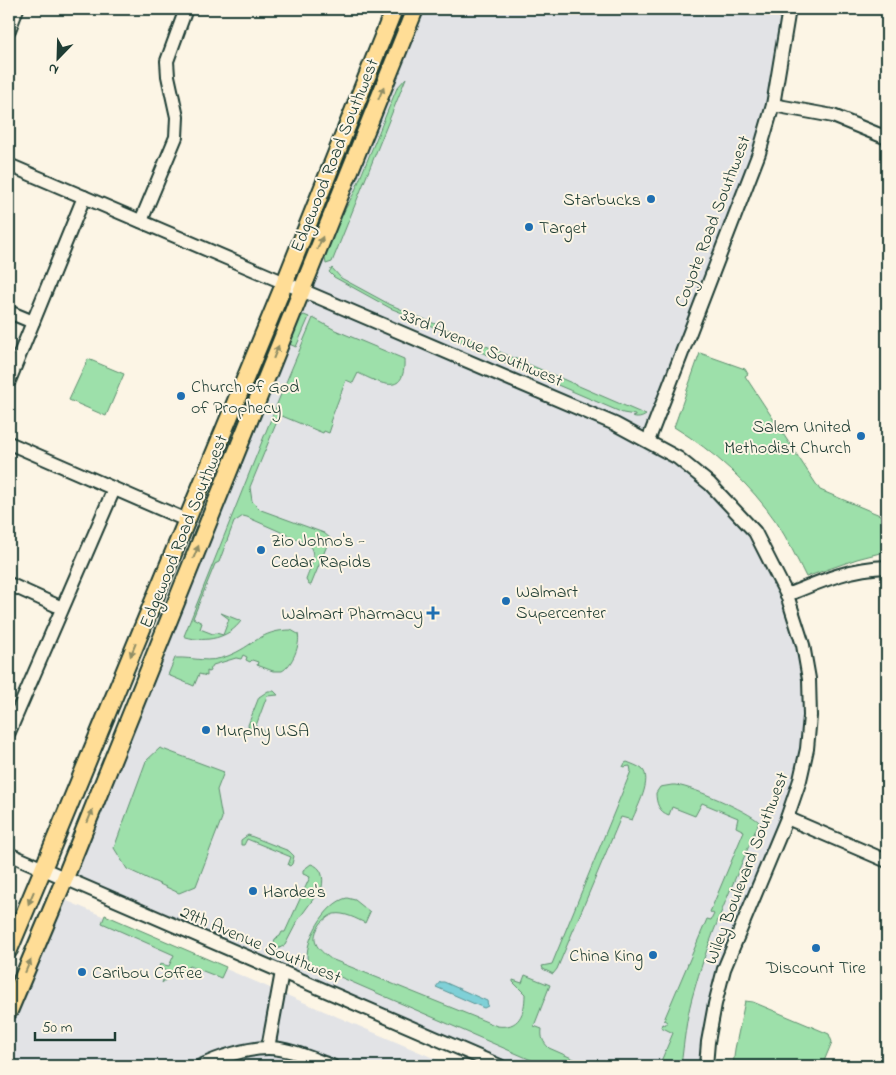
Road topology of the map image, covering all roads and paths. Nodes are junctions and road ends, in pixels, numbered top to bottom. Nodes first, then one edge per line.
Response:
1 (17, 9) edge
2 (186, 9) edge
3 (394, 9) edge
4 (403, 9) edge
5 (415, 9) edge
6 (789, 9) edge
7 (9, 30) edge
8 (392, 64) junction
9 (773, 105) junction
10 (887, 138) edge
11 (9, 164) edge
12 (84, 197) junction
13 (141, 221) junction
14 (285, 282) junction
15 (301, 288) junction
16 (9, 312) edge
17 (33, 322) junction
18 (9, 381) edge
19 (648, 441) junction
20 (9, 443) edge
21 (114, 489) junction
22 (186, 520) junction
23 (173, 554) junction
24 (887, 567) edge
25 (9, 584) edge
26 (787, 595) junction
27 (62, 608) junction
28 (158, 648) junction
29 (10, 723) edge
30 (787, 818) junction
31 (9, 854) edge
32 (887, 861) edge
33 (44, 869) junction
34 (65, 878) junction
35 (9, 950) edge
36 (282, 972) junction
37 (9, 1011) edge
38 (268, 1048) junction
39 (201, 1066) edge
40 (332, 1066) edge
41 (500, 1066) edge
42 (706, 1066) edge

1 - 7 street
2 - 13 street
3 - 14 main road, Edgewood Road Southwest
4 - 8 main road
5 - 8 main road, Edgewood Road Southwest
6 - 9 street, Coyote Road Southwest
15 -> 8 main road, Edgewood Road Southwest
9 - 10 street
9 - 19 street, Coyote Road Southwest
11 - 12 street, 33rd Avenue Southwest
12 - 13 street, 33rd Avenue Southwest
12 - 17 street
13 - 14 street, 33rd Avenue Southwest
14 - 15 street, 33rd Avenue Southwest
14 - 22 main road, Edgewood Road Southwest
15 - 19 street, 33rd Avenue Southwest
28 -> 15 main road, Edgewood Road Southwest
16 - 17 street
17 - 18 street
19 - 26 street, 33rd Avenue Southwest
20 - 21 street
21 - 22 street
21 - 27 street
22 - 23 main road, Edgewood Road Southwest
23 - 28 main road
23 -> 33 main road, Edgewood Road Southwest
24 - 26 street
25 - 27 street
26 - 30 street, Wiley Boulevard Southwest
27 - 29 street
34 -> 28 main road, Edgewood Road Southwest
30 - 32 street
30 - 42 street, Wiley Boulevard Southwest
31 - 33 street, 29th Avenue Southwest
33 - 34 street, 29th Avenue Southwest
33 -> 35 main road, Edgewood Road Southwest
34 - 36 street, 29th Avenue Southwest
37 -> 34 main road, Edgewood Road Southwest
36 - 38 street
36 - 41 street, 29th Avenue Southwest
38 - 39 street
38 - 40 street

